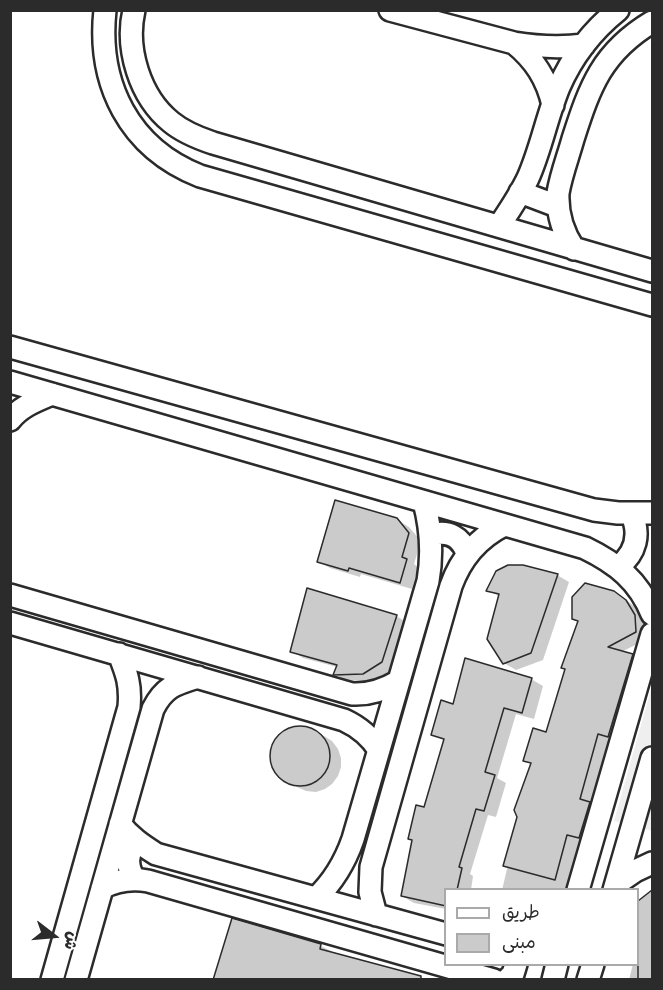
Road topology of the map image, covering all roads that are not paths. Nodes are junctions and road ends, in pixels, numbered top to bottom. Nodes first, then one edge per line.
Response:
1 (105, 10) edge
2 (134, 10) edge
3 (454, 10) edge
4 (618, 10) edge
5 (392, 11) edge
6 (652, 22) edge
7 (466, 30) junction
8 (514, 43) junction
9 (584, 45) junction
10 (553, 105) junction
11 (367, 188) junction
12 (520, 192) junction
13 (557, 206) junction
14 (357, 220) junction
15 (500, 226) junction
16 (574, 249) junction
17 (652, 271) edge
18 (652, 305) edge
19 (10, 347) edge
20 (117, 376) junction
21 (10, 382) edge
22 (52, 394) junction
23 (107, 410) junction
24 (12, 415) edge
25 (424, 502) junction
26 (631, 513) junction
27 (652, 513) edge
28 (504, 525) junction
29 (431, 535) junction
30 (467, 554) junction
31 (618, 567) junction
32 (10, 595) edge
33 (652, 615) edge
34 (10, 622) edge
35 (652, 634) edge
36 (119, 654) junction
37 (198, 677) junction
38 (399, 681) junction
39 (130, 688) junction
40 (352, 694) junction
41 (644, 694) edge
42 (159, 698) junction
43 (344, 720) junction
44 (379, 750) junction
45 (652, 760) edge
46 (120, 824) junction
47 (137, 842) junction
48 (345, 859) junction
49 (652, 863) edge
50 (371, 867) junction
51 (134, 878) junction
52 (615, 887) edge
53 (102, 888) junction
54 (579, 888) edge
55 (316, 898) junction
56 (376, 915) junction
57 (444, 933) edge
58 (444, 966) edge
59 (446, 966) edge
60 (515, 966) edge
61 (52, 980) edge
62 (76, 980) edge
63 (494, 980) edge
64 (507, 980) edge

1 - 14 street
2 - 11 street
3 - 7 street
4 - 9 street
5 - 7 street
6 - 13 street
7 - 8 street
8 - 9 street
8 - 10 street
9 - 10 street
10 - 12 street
11 - 14 street
11 - 15 street
12 - 13 street
12 - 15 street
13 - 16 street
14 - 18 street
15 - 16 street
16 - 17 street
19 - 20 street
20 - 23 street
20 - 26 street
21 - 22 street
22 - 23 street
22 - 24 street
23 - 25 street
25 - 28 street
25 - 29 street
26 - 27 street
26 - 31 street
28 - 30 street
28 - 31 street
29 - 30 street
29 - 38 street
30 - 50 street
31 - 33 street
32 - 40 street
34 - 36 street
35 - 41 street
36 - 37 street
36 - 39 street
37 - 42 street
37 - 43 street
38 - 40 street
38 - 44 street
39 - 42 street
39 - 61 street
40 - 43 street
41 - 54 street
42 - 46 street
43 - 44 street
44 - 48 street
45 - 52 street
46 - 47 street
46 - 53 street
47 - 51 street
47 - 55 street
48 - 50 street
48 - 55 street
49 - 52 street
50 - 56 street
51 - 53 street
51 - 58 street
53 - 62 street
55 - 56 street
56 - 57 street
59 - 63 street
60 - 64 street

